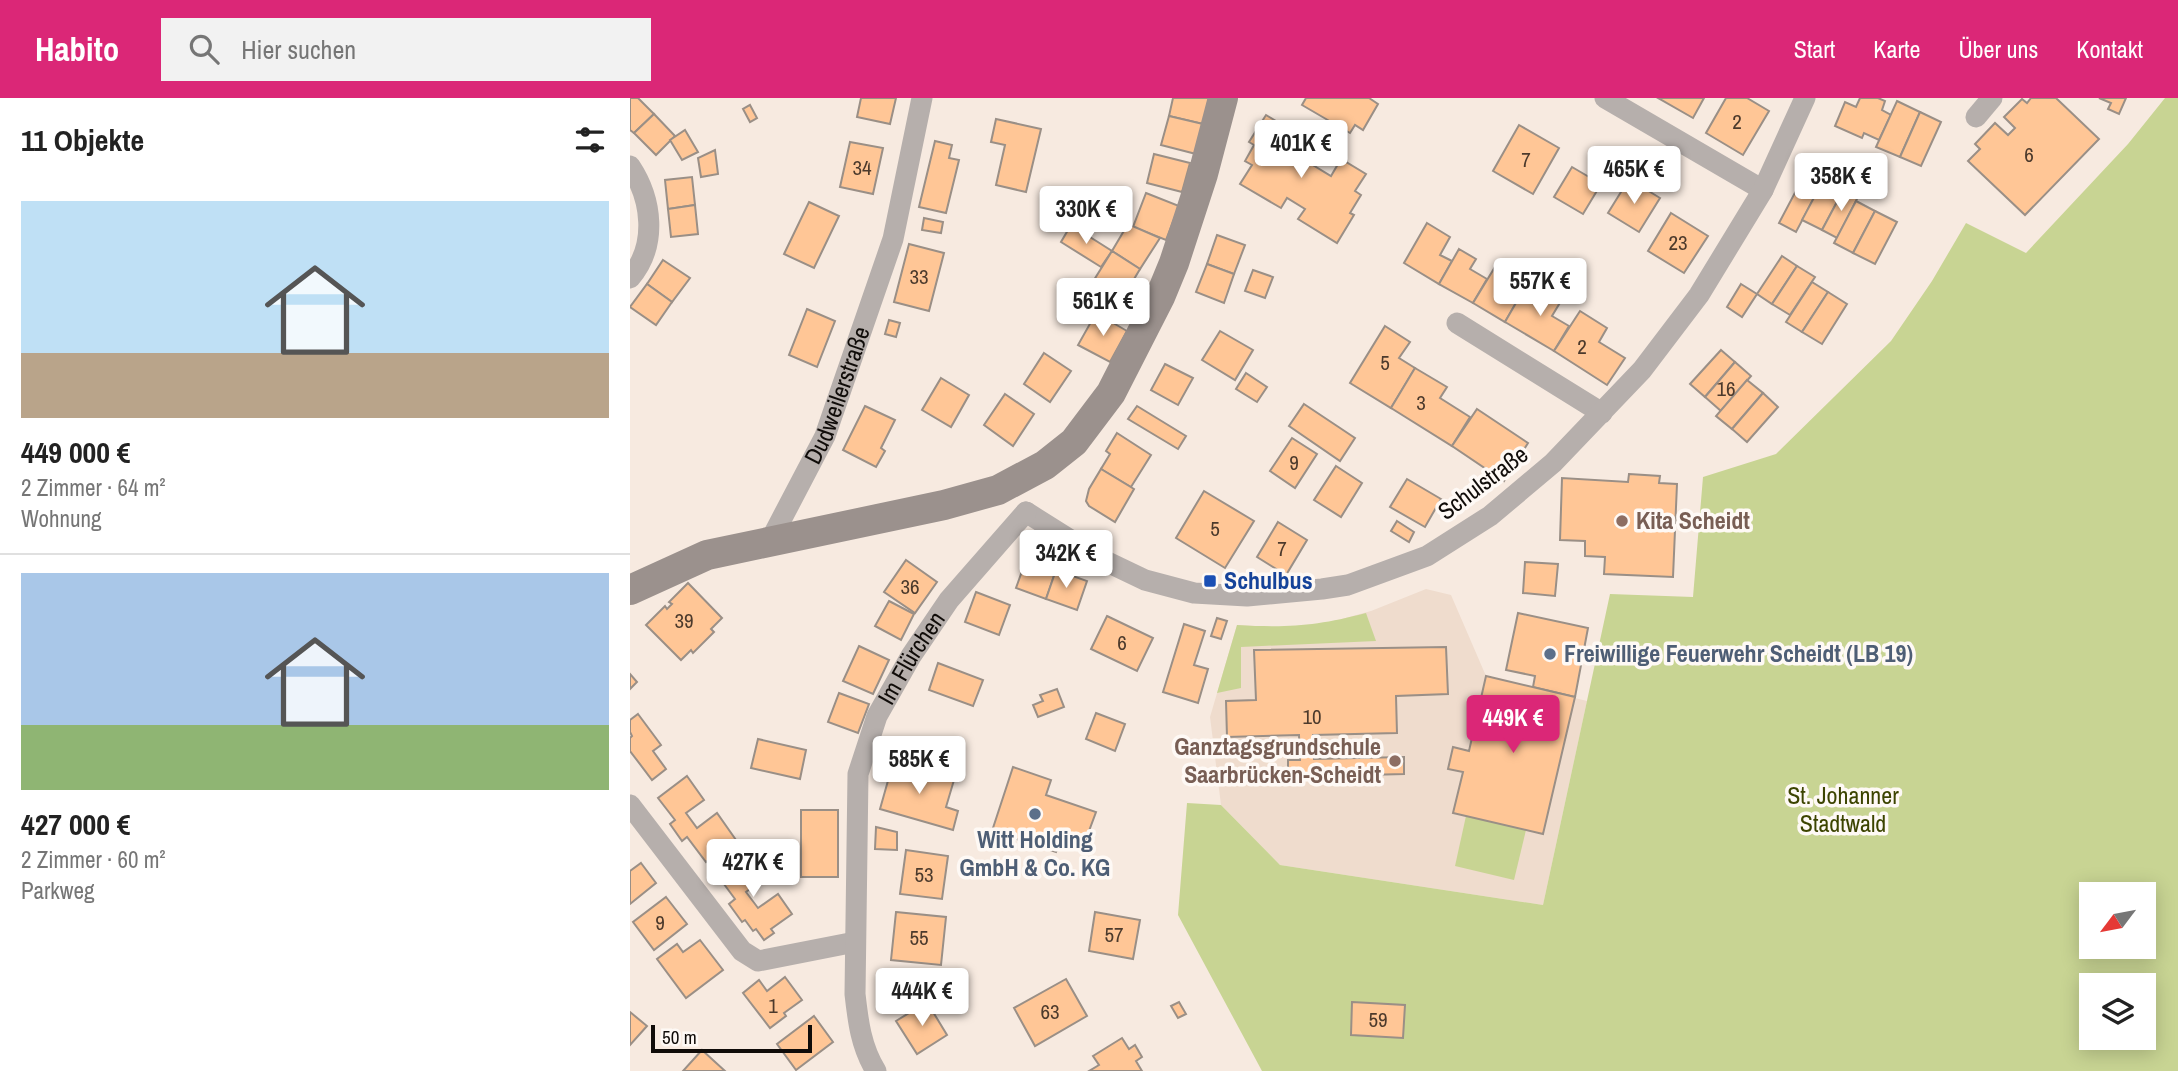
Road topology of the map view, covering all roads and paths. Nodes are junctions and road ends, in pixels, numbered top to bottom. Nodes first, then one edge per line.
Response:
1 (922, 98) edge
2 (1223, 98) edge
3 (1605, 98) edge
4 (1805, 98) edge
5 (1992, 98) edge
6 (1976, 117) dead end
7 (630, 166) edge
8 (1763, 190) junction
9 (630, 278) edge
10 (1457, 323) dead end
11 (1602, 413) junction
12 (1018, 481) junction
13 (1026, 512) junction
14 (770, 541) junction
15 (630, 590) edge
16 (630, 805) edge
17 (855, 942) junction
18 (876, 1071) edge

1 - 14 street, Dudweilerstraße
2 - 12 street
3 - 8 street
4 - 8 street, Schulstraße
5 - 6 street
7 - 9 street
8 - 11 street, Schulstraße
10 - 11 street
11 - 13 street, Schulstraße
12 - 13 street
12 - 14 street
13 - 17 street, Im Flürchen
14 - 15 street
16 - 17 street
17 - 18 street, Im Flürchen

